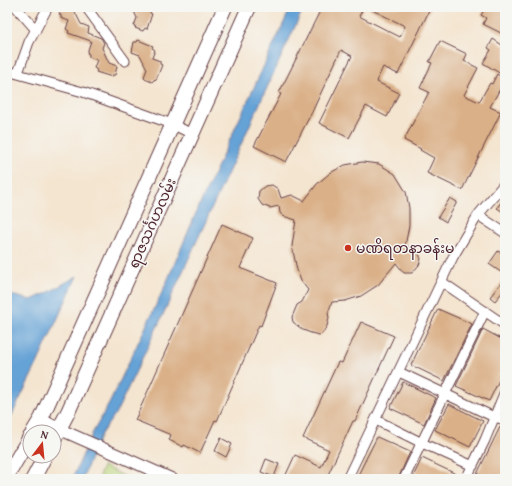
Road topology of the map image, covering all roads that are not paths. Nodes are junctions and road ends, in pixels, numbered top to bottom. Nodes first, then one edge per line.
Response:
1 (16, 7) edge
2 (48, 7) edge
3 (86, 7) edge
4 (224, 7) edge
5 (249, 7) edge
6 (36, 30) junction
7 (125, 61) dead end
8 (7, 71) edge
9 (18, 73) junction
10 (172, 124) junction
11 (192, 134) junction
12 (505, 183) edge
13 (478, 215) junction
14 (505, 233) edge
15 (442, 282) junction
16 (485, 311) junction
17 (505, 325) edge
18 (399, 372) junction
19 (505, 391) edge
20 (445, 394) junction
21 (494, 417) junction
22 (41, 419) junction
23 (376, 420) junction
24 (505, 420) edge
25 (38, 424) edge
26 (46, 424) edge
27 (62, 424) edge
28 (62, 435) edge
29 (422, 443) junction
30 (22, 451) edge
31 (41, 464) edge
32 (473, 466) junction
33 (7, 476) edge
34 (33, 479) edge
35 (172, 479) edge
36 (347, 479) edge
37 (404, 479) edge
38 (466, 479) edge

1 - 6 street
2 - 6 street
3 - 7 street
4 - 10 main road, ရာဇသင်္ဂဟလမ်း
5 - 11 main road, ရာဇသင်္ဂဟလမ်း
6 - 9 street
8 - 9 street
9 - 10 street
10 - 11 street
10 - 22 main road, ရာဇသင်္ဂဟလမ်း
11 - 27 main road, ရာဇသင်္ဂဟလမ်း
12 - 13 street
13 - 14 street
13 - 15 street
15 - 16 street
15 - 18 street
16 - 17 street
16 - 20 street
18 - 20 street
18 - 23 street
19 - 21 street
20 - 21 street
20 - 29 street
21 - 24 street
21 - 32 street
22 - 25 main road, ရာဇသင်္ဂဟလမ်း
22 - 26 street
23 - 29 street
23 - 36 street
28 - 35 street
29 - 32 street
29 - 37 street
30 - 33 main road
31 - 34 main road
32 - 38 street

